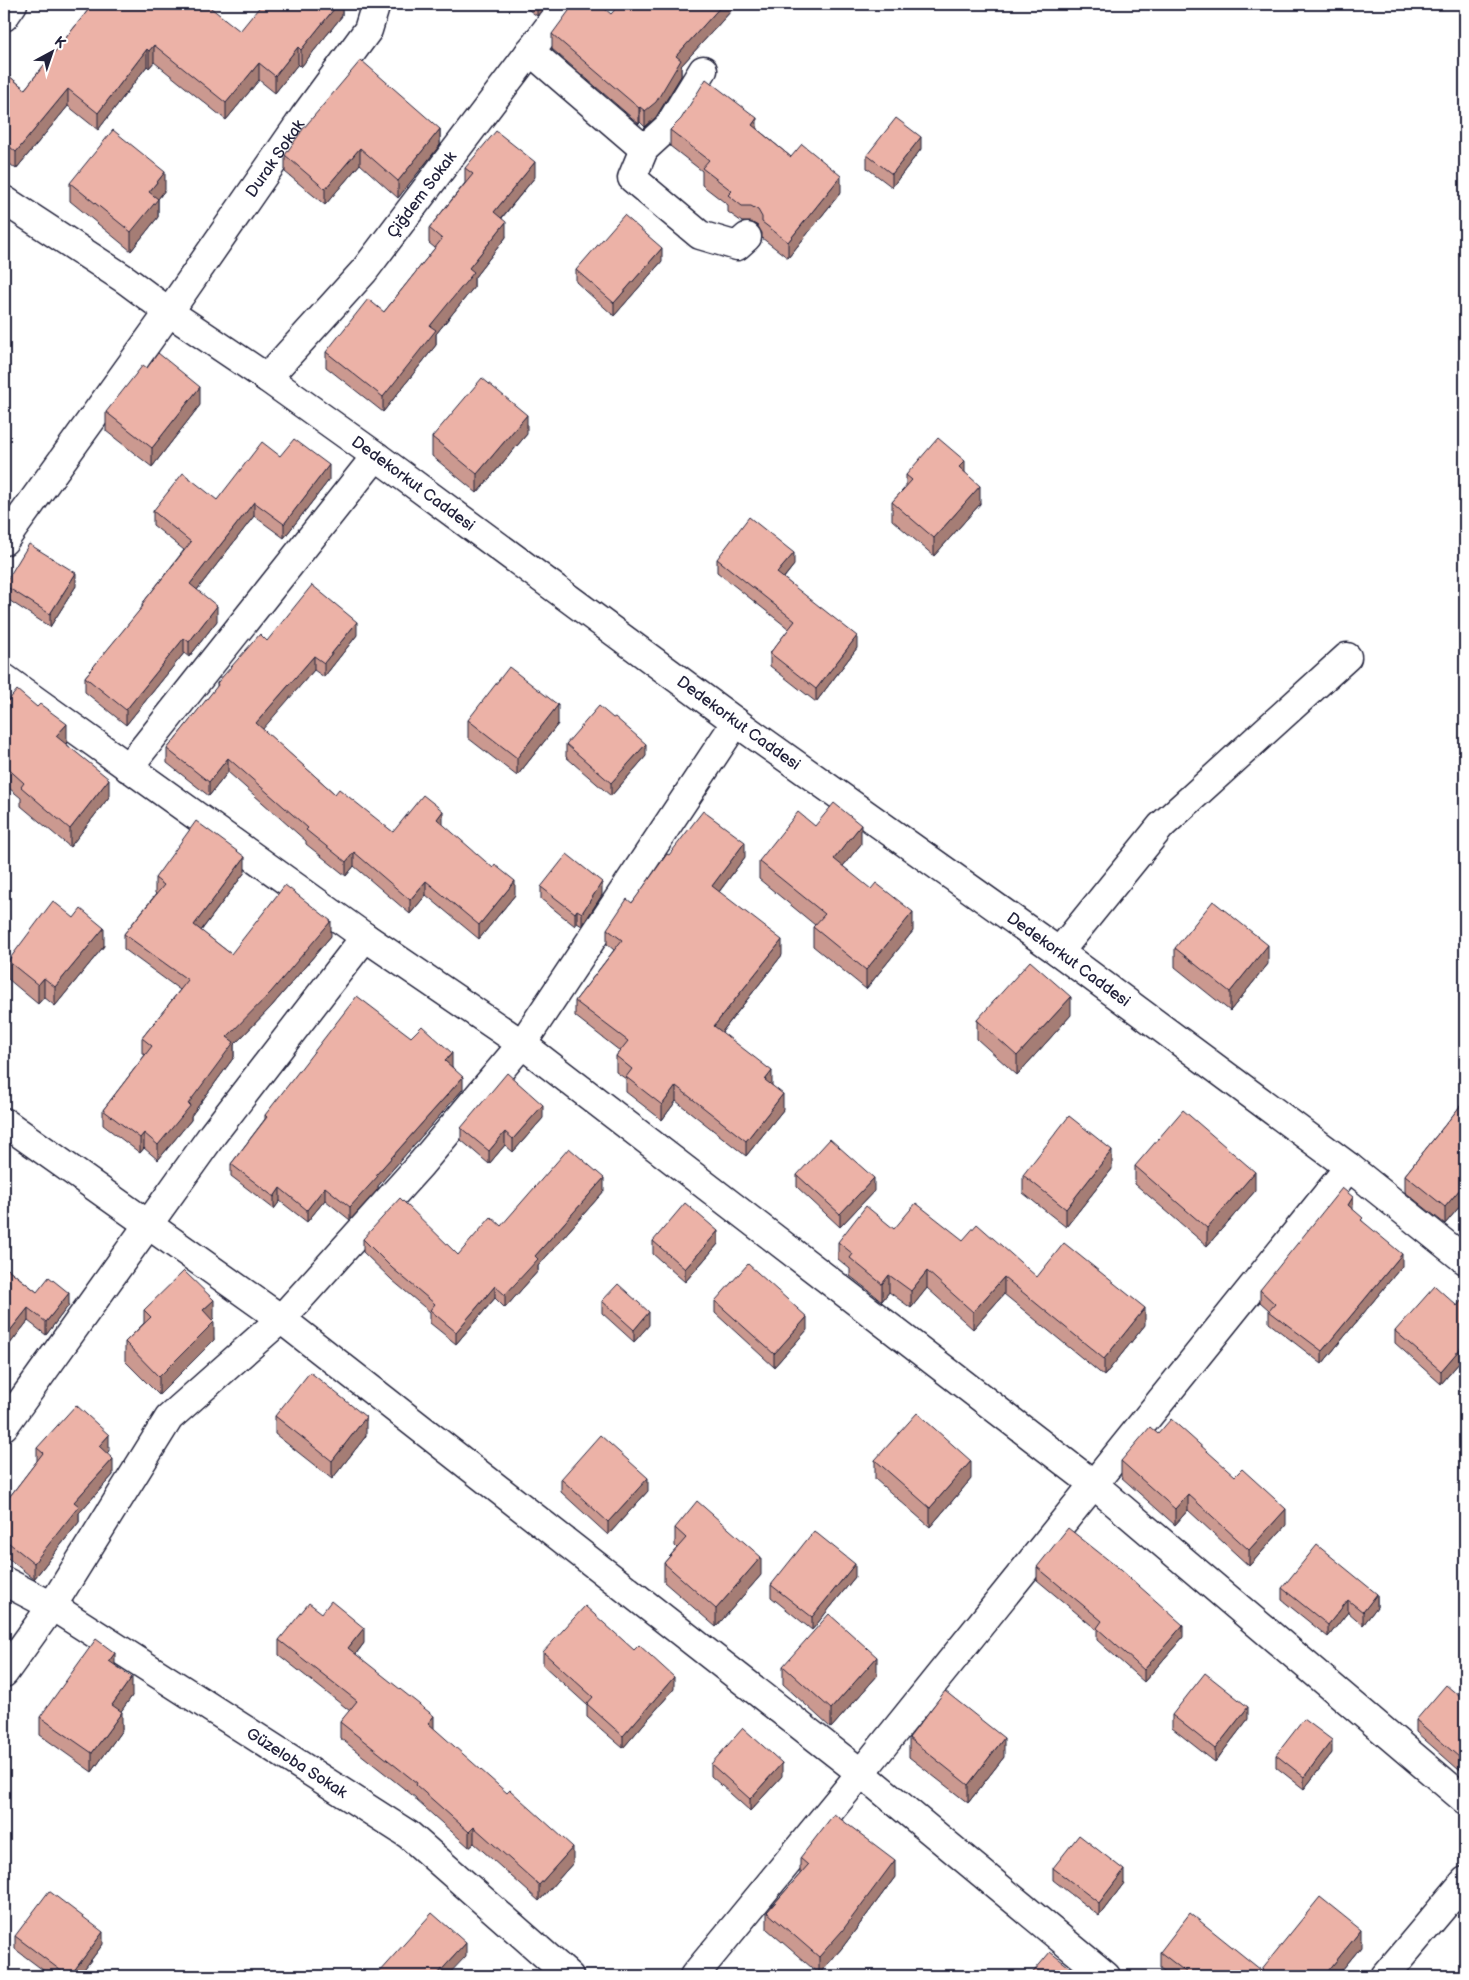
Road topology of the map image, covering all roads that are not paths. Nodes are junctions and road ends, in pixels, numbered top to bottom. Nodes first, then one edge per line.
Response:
1 (13, 4) edge
2 (376, 4) edge
3 (566, 4) edge
4 (4, 17) edge
5 (530, 51) junction
6 (703, 70) dead end
7 (644, 150) junction
8 (4, 200) edge
9 (747, 237) dead end
10 (169, 312) junction
11 (267, 378) junction
12 (376, 456) junction
13 (4, 541) edge
14 (1347, 657) dead end
15 (4, 678) edge
16 (736, 722) junction
17 (128, 768) junction
18 (365, 938) junction
19 (1059, 952) junction
20 (522, 1044) junction
21 (4, 1122) edge
22 (1349, 1167) junction
23 (147, 1224) junction
24 (1465, 1260) edge
25 (281, 1318) junction
26 (4, 1426) edge
27 (1092, 1483) junction
28 (4, 1581) edge
29 (52, 1606) junction
30 (4, 1673) edge
31 (861, 1773) junction
32 (1465, 1800) edge
33 (1465, 1882) edge
34 (568, 1976) edge
35 (694, 1976) edge
36 (1106, 1976) edge
37 (1385, 1976) edge

1 - 4 street
2 - 10 street, Durak Sokak
3 - 5 street, Çiğdem Sokak
5 - 7 street
5 - 11 street, Çiğdem Sokak
6 - 7 street
7 - 9 street
8 - 10 street, Dedekorkut Caddesi
10 - 11 street, Dedekorkut Caddesi
10 - 13 street, Durak Sokak
11 - 12 street, Dedekorkut Caddesi
12 - 16 street, Dedekorkut Caddesi
12 - 17 street
14 - 19 street
15 - 17 street
16 - 19 street, Dedekorkut Caddesi
16 - 20 street
17 - 18 street
18 - 20 street
18 - 23 street
19 - 22 street, Dedekorkut Caddesi
20 - 25 street
20 - 27 street
21 - 23 street
22 - 24 street, Dedekorkut Caddesi
22 - 27 street
23 - 25 street
23 - 26 street
25 - 29 street
25 - 31 street
27 - 31 street
27 - 32 street
28 - 29 street, Güzeloba Sokak
29 - 30 street
29 - 34 street, Güzeloba Sokak
31 - 35 street
31 - 36 street
33 - 37 street

